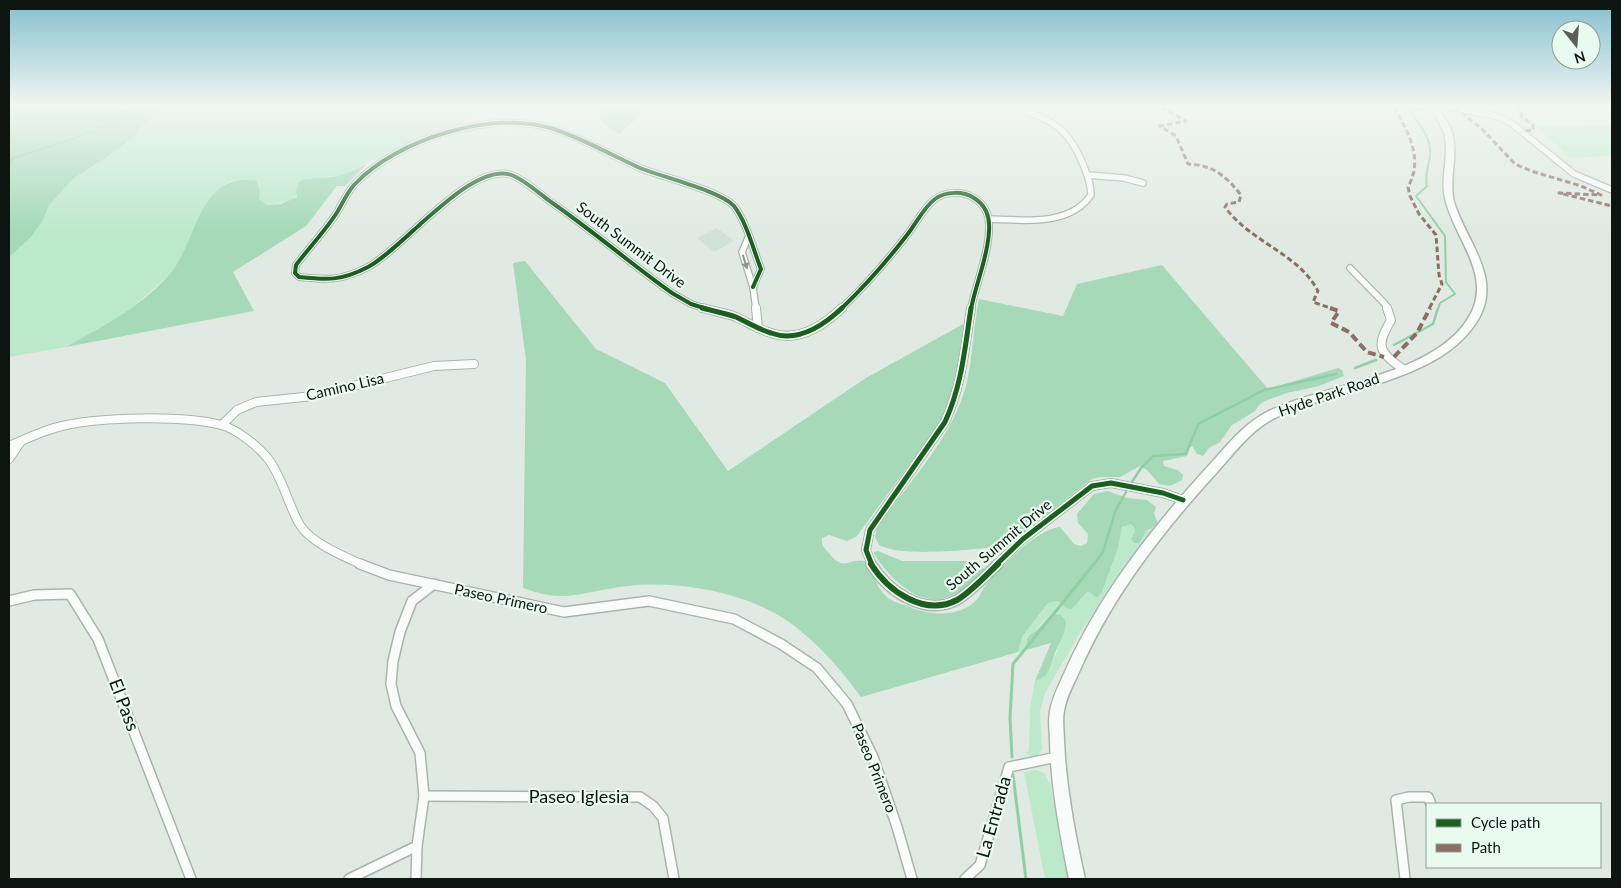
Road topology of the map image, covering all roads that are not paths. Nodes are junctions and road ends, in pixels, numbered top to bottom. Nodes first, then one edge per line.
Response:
1 (410, 148) edge
2 (598, 148) edge
3 (1074, 148) edge
4 (1449, 148) edge
5 (1542, 148) edge
6 (1088, 175) junction
7 (1143, 183) dead end
8 (1612, 190) edge
9 (989, 219) junction
10 (748, 238) junction
11 (1350, 268) dead end
12 (753, 287) junction
13 (758, 328) junction
14 (474, 364) dead end
15 (1404, 370) junction
16 (222, 425) junction
17 (20, 443) junction
18 (9, 446) edge
19 (9, 459) edge
20 (1183, 500) junction
21 (434, 584) junction
22 (9, 601) edge
23 (1057, 757) junction
24 (424, 796) junction
25 (1431, 803) edge
26 (417, 846) junction
27 (191, 879) edge
28 (349, 879) edge
29 (416, 879) edge
30 (674, 879) edge
31 (912, 879) edge
32 (966, 879) edge
33 (1077, 879) edge
34 (1405, 879) edge

1 - 13 street, South Summit Drive
2 - 10 street, South Summit Drive
3 - 6 street
4 - 15 main road, Hyde Park Road
5 - 8 street
6 - 7 street
6 - 9 street
9 - 13 street, South Summit Drive
9 - 20 street, South Summit Drive
10 -> 12 street, South Summit Drive
10 - 12 street, South Summit Drive
11 - 15 street
12 - 13 street, South Summit Drive
14 - 16 street, Camino Lisa
15 - 20 main road, Hyde Park Road
16 - 17 street, Paseo Primero
16 - 21 street, Paseo Primero
17 - 18 street, Paseo Primero
17 - 19 street
20 - 23 main road, Hyde Park Road
21 - 24 street
21 - 31 street, Paseo Primero
22 - 27 street, El Pass
23 - 32 street, La Entrada
23 - 33 main road, Hyde Park Road
24 - 26 street
24 - 30 street, Paseo Iglesia
25 - 34 street
26 - 28 street
26 - 29 street

